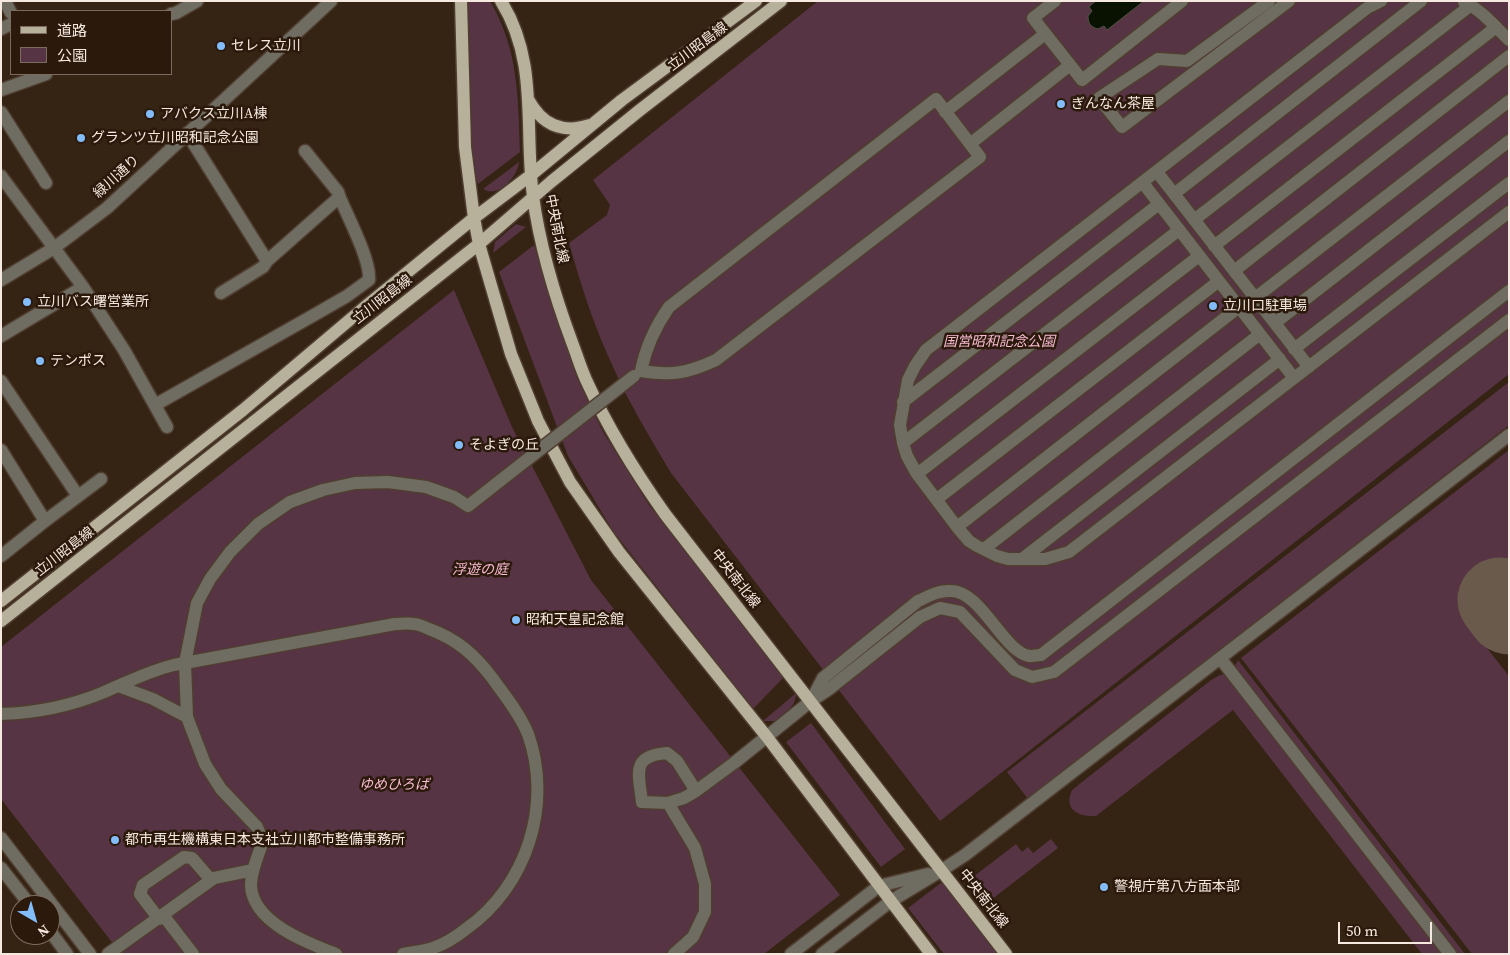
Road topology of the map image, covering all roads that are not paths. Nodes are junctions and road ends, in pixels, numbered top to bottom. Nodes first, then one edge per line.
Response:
1 (197, 1) edge
2 (331, 1) edge
3 (461, 1) edge
4 (501, 1) edge
5 (756, 1) edge
6 (781, 1) edge
7 (1055, 1) edge
8 (1182, 1) edge
9 (1269, 1) edge
10 (1290, 1) edge
11 (1382, 1) edge
12 (1421, 1) edge
13 (1466, 3) edge
14 (172, 14) edge
15 (1495, 28) junction
16 (1045, 34) junction
17 (1509, 40) edge
18 (1509, 56) edge
19 (1070, 65) junction
20 (41, 75) edge
21 (1, 90) edge
22 (528, 99) junction
23 (1509, 101) edge
24 (1, 112) edge
25 (945, 112) junction
26 (593, 124) junction
27 (187, 133) junction
28 (1509, 141) edge
29 (970, 144) junction
30 (305, 151) dead end
31 (1157, 172) junction
32 (531, 175) junction
33 (1, 176) edge
34 (46, 183) dead end
35 (1143, 183) junction
36 (1509, 183) edge
37 (1174, 194) junction
38 (533, 197) junction
39 (340, 198) junction
40 (1159, 204) junction
41 (1509, 212) edge
42 (474, 218) junction
43 (1194, 220) junction
44 (1180, 230) junction
45 (479, 244) junction
46 (1214, 246) junction
47 (54, 248) junction
48 (1199, 256) junction
49 (267, 261) junction
50 (1234, 271) junction
51 (1, 280) edge
52 (1219, 281) junction
53 (83, 287) junction
54 (1509, 291) edge
55 (222, 293) dead end
56 (1255, 298) junction
57 (1239, 307) junction
58 (1509, 320) edge
59 (1275, 323) junction
60 (1260, 334) junction
61 (1, 336) edge
62 (1294, 349) junction
63 (1280, 359) junction
64 (1309, 367) junction
65 (638, 373) junction
66 (1294, 378) junction
67 (1, 381) edge
68 (903, 402) junction
69 (155, 405) junction
70 (167, 427) dead end
71 (1509, 435) edge
72 (903, 444) junction
73 (1, 450) edge
74 (917, 474) junction
75 (101, 479) dead end
76 (78, 496) junction
77 (937, 499) junction
78 (45, 521) junction
79 (957, 527) junction
80 (984, 549) junction
81 (1, 556) edge
82 (1022, 559) junction
83 (1, 600) edge
84 (1, 621) edge
85 (1220, 658) junction
86 (185, 663) junction
87 (118, 686) junction
88 (811, 701) junction
89 (1, 714) edge
90 (187, 716) junction
91 (767, 737) junction
92 (696, 791) junction
93 (668, 803) junction
94 (1, 838) edge
95 (1, 868) edge
96 (253, 870) junction
97 (942, 870) junction
98 (211, 880) junction
99 (879, 886) junction
100 (22, 895) edge
101 (890, 900) junction
102 (161, 917) junction
103 (410, 953) edge
104 (90, 954) edge
105 (108, 954) edge
106 (194, 954) edge
107 (336, 954) edge
108 (674, 954) edge
109 (792, 954) edge
110 (822, 954) edge
111 (931, 954) edge
112 (1006, 954) edge
113 (1450, 954) edge

1 - 14 street
2 - 27 street, 緑川通り
3 - 42 main road
4 - 22 main road, 中央南北線
5 - 26 main road, 立川昭島線
6 - 38 main road, 立川昭島線
7 - 16 street
8 - 19 street
9 - 10 street
11 - 31 street
12 - 37 street
13 - 15 street
13 - 43 street
15 - 17 street
15 - 46 street
16 - 19 street
16 - 25 street
18 - 50 street
19 - 29 street
20 - 21 street
22 - 26 main road
22 - 32 main road, 中央南北線
23 - 56 street
24 - 34 street
25 - 29 street
25 - 65 street
26 - 32 main road, 立川昭島線
27 - 47 street, 緑川通り
27 - 49 street
28 - 59 street
29 - 65 street
30 - 39 street
31 - 35 street
31 - 37 street
32 - 38 main road, 中央南北線
32 - 42 main road, 立川昭島線
33 - 47 street
35 - 40 street
35 - 68 street
36 - 62 street
37 - 43 street
38 - 45 main road, 立川昭島線
38 - 88 main road, 中央南北線
39 - 49 street
39 - 69 street
40 - 44 street
40 - 68 street
41 - 64 street
42 - 45 main road
42 - 83 main road, 立川昭島線
43 - 46 street
44 - 48 street
44 - 72 street
45 - 84 main road, 立川昭島線
45 - 91 main road
46 - 50 street
47 - 51 street, 緑川通り
47 - 53 street
48 - 52 street
48 - 74 street
49 - 55 street
50 - 56 street
52 - 57 street
52 - 77 street
53 - 61 street
53 - 69 street
54 - 88 street
56 - 59 street
57 - 60 street
57 - 79 street
58 - 88 street
59 - 62 street
60 - 63 street
60 - 80 street
62 - 64 street
63 - 66 street
63 - 82 street
64 - 66 street
65 - 86 street, bridge
66 - 82 street
67 - 76 street
68 - 72 street
69 - 70 street
71 - 85 street
72 - 74 street
73 - 78 street
74 - 77 street
75 - 76 street
76 - 78 street
77 - 79 street
78 - 81 street
79 - 80 street
80 - 82 street
85 - 97 street
85 - 113 street
86 - 87 street
86 - 90 street
86 - 103 street
87 - 89 street
87 - 90 street
88 - 91 street
88 - 97 main road, 中央南北線
90 - 96 street
91 - 92 street
91 - 99 main road
92 - 93 street
92 - 93 street
93 - 108 street
94 - 104 street
95 - 100 street
96 - 98 street
96 - 107 street
97 - 99 street
97 - 101 street
97 - 112 main road, 中央南北線
98 - 102 street
98 - 102 street
99 - 101 main road
99 - 109 street
101 - 110 street
101 - 111 main road
102 - 105 street
102 - 106 street

